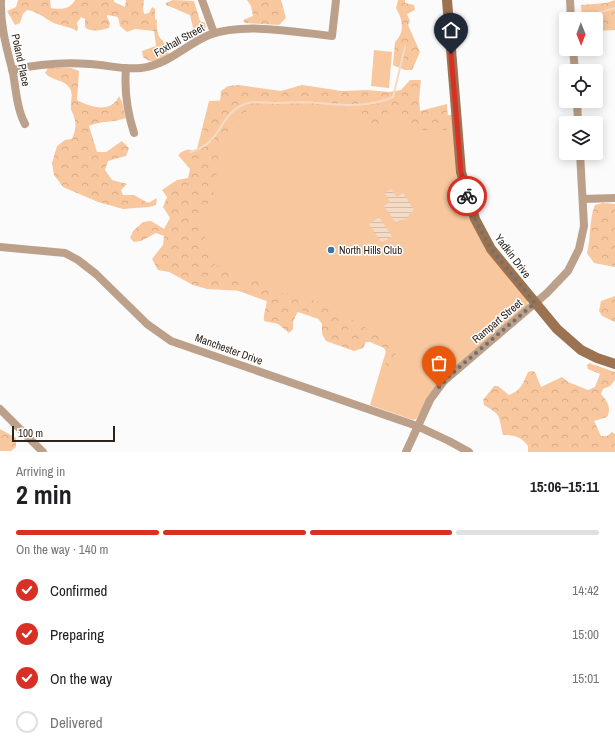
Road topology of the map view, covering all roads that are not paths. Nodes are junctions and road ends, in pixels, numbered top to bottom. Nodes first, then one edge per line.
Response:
1 (1, 0) edge
2 (202, 0) edge
3 (336, 0) edge
4 (447, 0) edge
5 (570, 0) edge
6 (571, 12) edge
7 (214, 33) junction
8 (126, 68) junction
9 (12, 70) junction
10 (25, 124) dead end
11 (134, 133) dead end
12 (580, 160) edge
13 (615, 198) edge
14 (583, 199) junction
15 (0, 247) edge
16 (535, 303) junction
17 (615, 364) edge
18 (0, 409) edge
19 (417, 426) junction
20 (43, 452) edge
21 (406, 452) edge
22 (469, 452) edge

1 - 9 street, Poland Place
2 - 7 street
3 - 7 street, Foxhall Street
4 - 16 street, Yadkin Drive
5 - 6 street
7 - 8 street, Foxhall Street
8 - 9 street, Foxhall Street
8 - 11 street
9 - 10 street, Poland Place
12 - 14 street, Rampart Street
13 - 14 street
14 - 16 street, Rampart Street
15 - 19 street, Manchester Drive
16 - 17 street, Yadkin Drive
16 - 19 street, Rampart Street
18 - 20 street
19 - 21 street, Rampart Street
19 - 22 street, Manchester Drive

